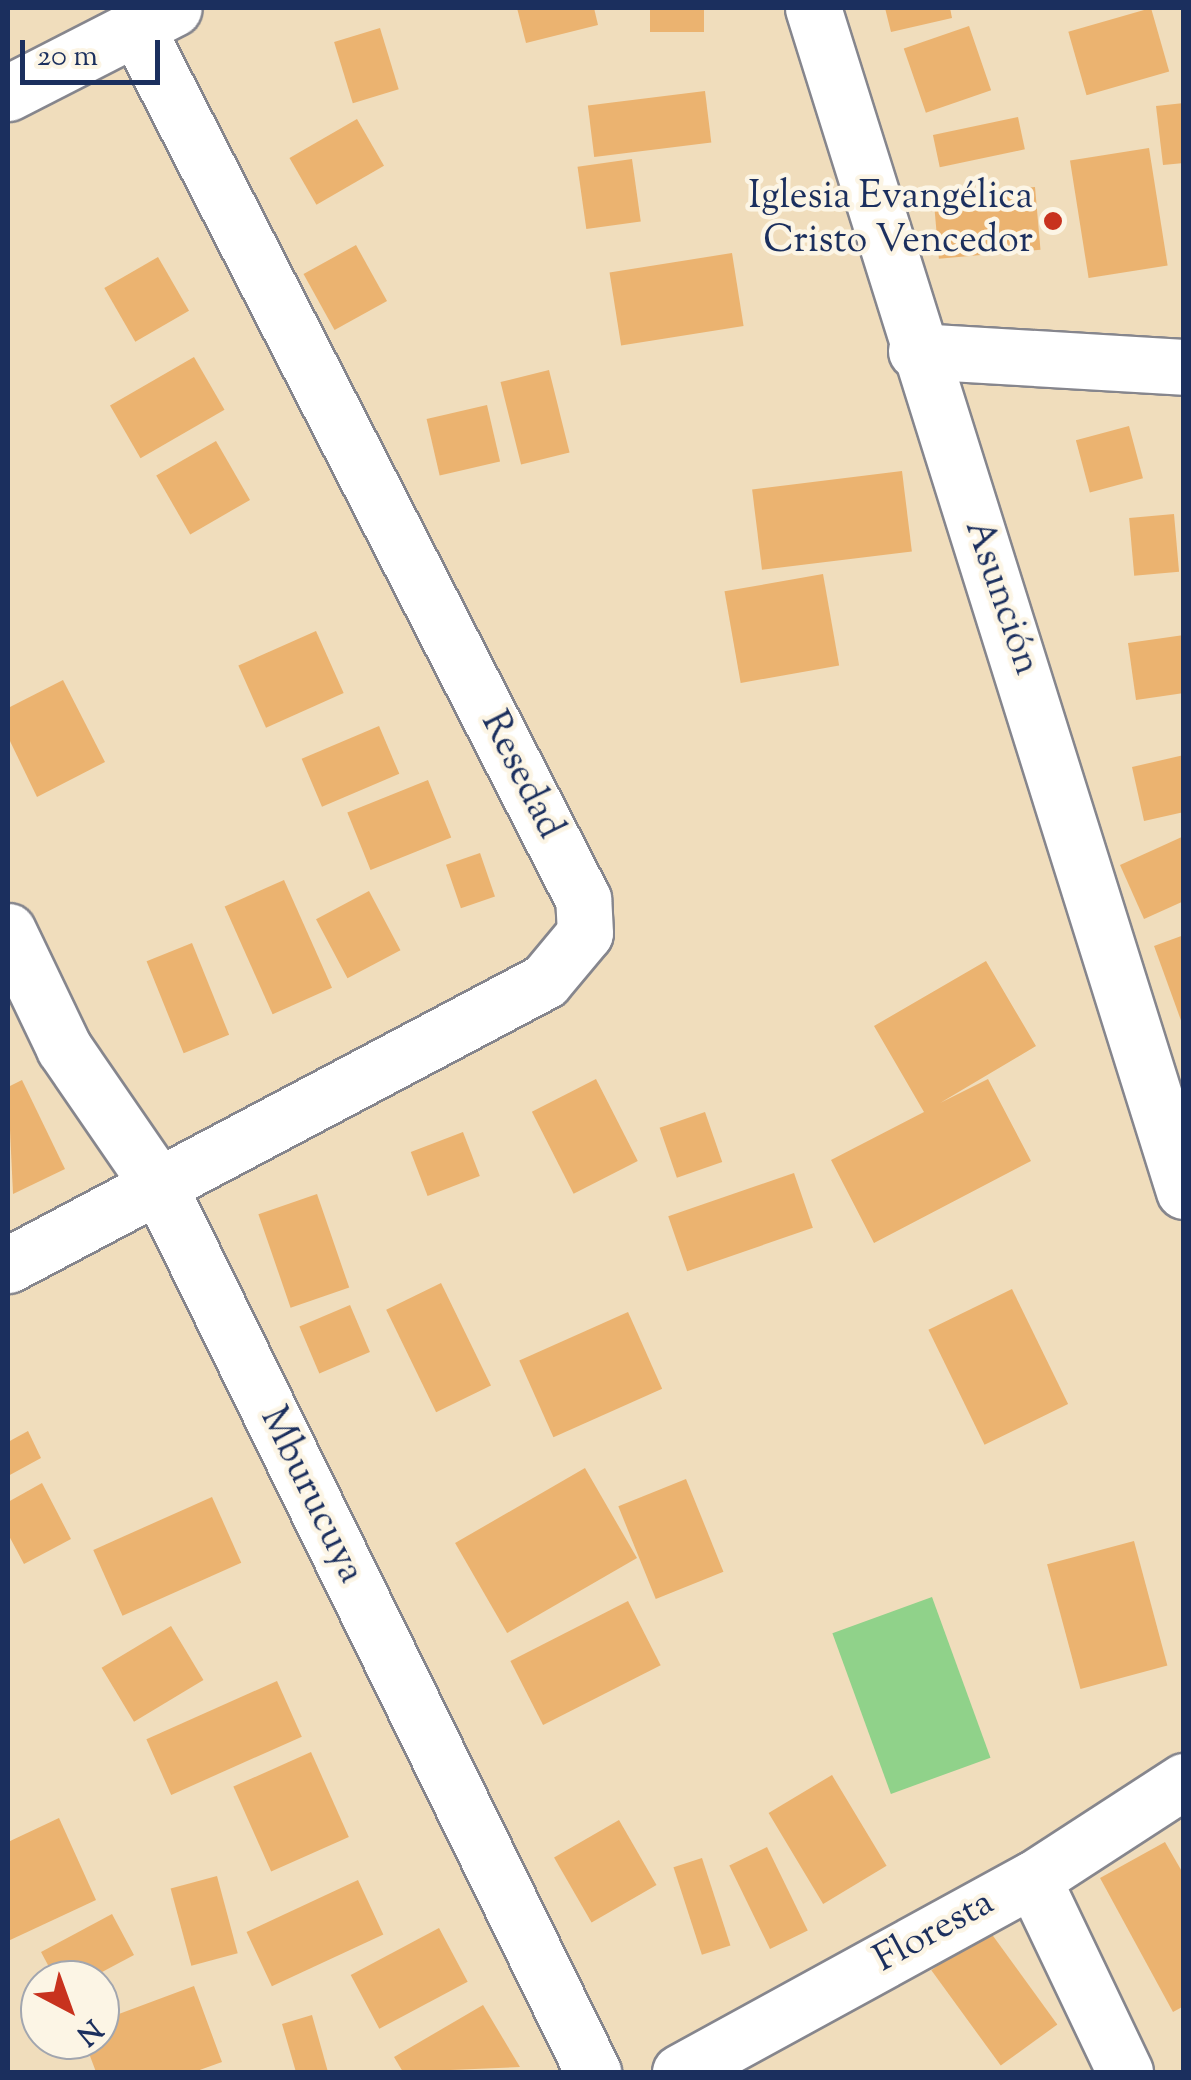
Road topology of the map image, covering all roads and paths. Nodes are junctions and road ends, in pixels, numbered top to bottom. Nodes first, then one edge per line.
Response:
1 (812, 8) edge
2 (154, 16) edge
3 (8, 93) edge
4 (916, 351) junction
5 (1184, 367) edge
6 (8, 931) edge
7 (158, 1186) junction
8 (1184, 1191) edge
9 (8, 1265) edge
10 (1184, 1781) edge
11 (1033, 1879) junction
12 (593, 2072) edge
13 (680, 2072) edge
14 (1125, 2072) edge

1 - 4 street, Asunción
2 - 3 street
2 - 7 street, Resedad
4 - 5 street
4 - 8 street, Asunción
6 - 7 street, Mburucuya
7 - 9 street, Resedad
7 - 12 street, Mburucuya
10 - 11 street, Floresta
11 - 13 street, Floresta
11 - 14 street

